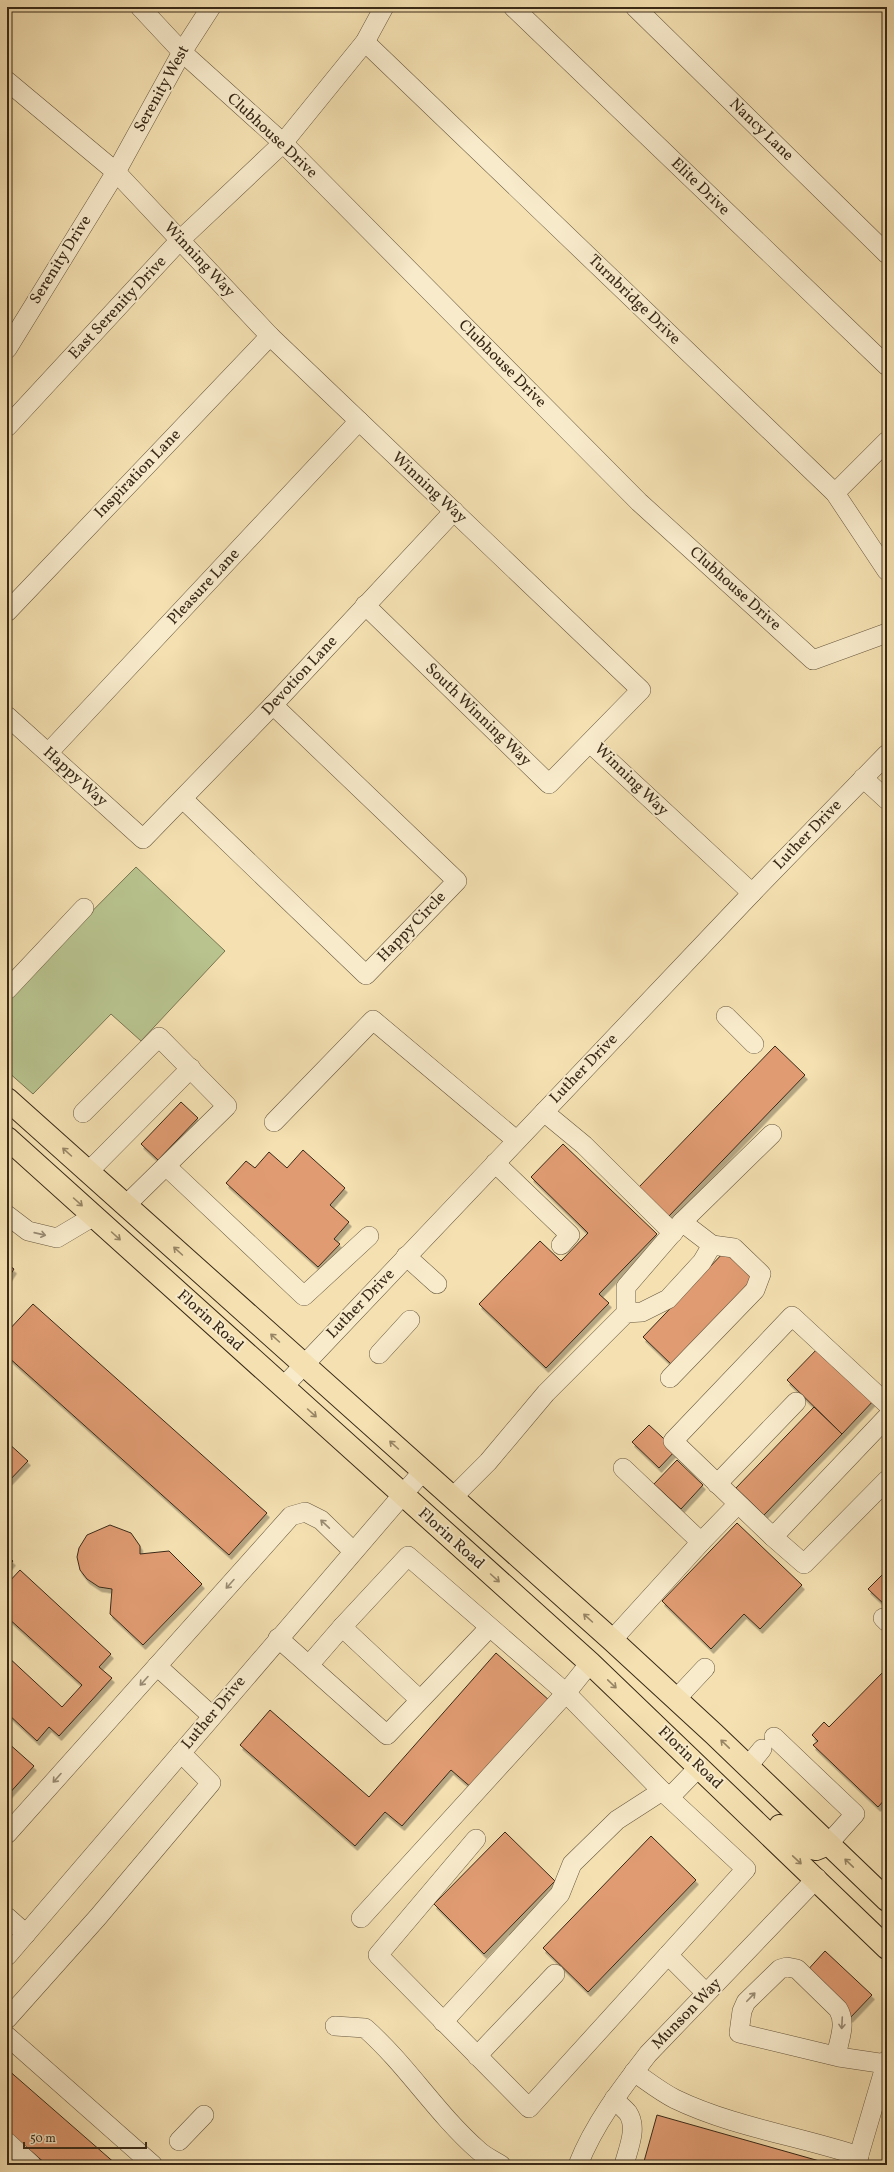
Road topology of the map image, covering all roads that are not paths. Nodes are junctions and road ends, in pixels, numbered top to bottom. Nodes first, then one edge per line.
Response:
1 (140, 7) edge
2 (211, 7) edge
3 (384, 7) edge
4 (513, 7) edge
5 (635, 7) edge
6 (365, 42) junction
7 (182, 52) junction
8 (10, 91) edge
9 (282, 143) junction
10 (116, 172) junction
11 (180, 240) junction
12 (887, 254) edge
13 (270, 336) junction
14 (7, 349) edge
15 (887, 366) edge
16 (358, 421) junction
17 (7, 428) edge
18 (887, 440) edge
19 (835, 494) junction
20 (454, 511) junction
21 (887, 572) edge
22 (365, 605) junction
23 (7, 612) edge
24 (887, 633) edge
25 (273, 705) junction
26 (7, 716) edge
27 (590, 743) junction
28 (49, 752) junction
29 (887, 754) edge
30 (863, 778) junction
31 (183, 799) junction
32 (887, 800) edge
33 (143, 839) joint
34 (752, 893) junction
35 (84, 908) dead end
36 (7, 990) edge
37 (726, 1016) dead end
38 (754, 1044) dead end
39 (191, 1068) junction
40 (7, 1098) edge
41 (544, 1112) junction
42 (83, 1113) dead end
43 (274, 1122) dead end
44 (772, 1134) dead end
45 (7, 1138) edge
46 (516, 1140) junction
47 (495, 1163) junction
48 (166, 1166) junction
49 (89, 1171) junction
50 (126, 1205) junction
51 (7, 1215) edge
52 (94, 1216) junction
53 (678, 1227) junction
54 (370, 1236) dead end
55 (560, 1245) dead end
56 (712, 1245) junction
57 (406, 1256) junction
58 (437, 1284) dead end
59 (626, 1313) junction
60 (410, 1320) dead end
61 (378, 1354) dead end
62 (304, 1364) junction
63 (670, 1378) dead end
64 (283, 1387) junction
65 (796, 1402) dead end
66 (887, 1404) edge
67 (887, 1417) edge
68 (623, 1468) dead end
69 (423, 1471) junction
70 (887, 1480) edge
71 (717, 1484) junction
72 (403, 1496) junction
73 (452, 1498) junction
74 (738, 1504) junction
75 (773, 1537) junction
76 (701, 1542) junction
77 (354, 1551) junction
78 (342, 1627) junction
79 (489, 1628) junction
80 (278, 1638) junction
81 (612, 1640) junction
82 (590, 1663) junction
83 (309, 1665) junction
84 (158, 1666) junction
85 (705, 1668) dead end
86 (566, 1693) junction
87 (419, 1699) junction
88 (676, 1699) junction
89 (212, 1716) junction
90 (181, 1753) junction
91 (748, 1766) junction
92 (699, 1767) junction
93 (666, 1794) junction
94 (729, 1795) junction
95 (7, 1834) edge
96 (476, 1839) dead end
97 (828, 1844) junction
98 (817, 1878) junction
99 (887, 1900) edge
100 (887, 1909) edge
101 (7, 1917) edge
102 (361, 1918) dead end
103 (26, 1934) junction
104 (887, 1948) edge
105 (668, 1955) junction
106 (7, 1956) edge
107 (555, 1974) dead end
108 (706, 1994) junction
109 (7, 2019) edge
110 (443, 2022) junction
111 (335, 2026) dead end
112 (7, 2036) edge
113 (477, 2056) junction
114 (836, 2056) junction
115 (886, 2062) edge
116 (634, 2072) junction
117 (614, 2099) junction
118 (204, 2115) dead end
119 (179, 2141) dead end
120 (7, 2142) edge
121 (858, 2160) edge
122 (32, 2165) edge
123 (153, 2165) edge
124 (501, 2165) edge
125 (578, 2165) edge
126 (624, 2165) edge

1 - 7 street, Clubhouse Drive
2 - 7 street, Serenity West
3 - 6 street, East Serenity Drive
4 - 15 street, Elite Drive
5 - 12 street, Nancy Lane
6 - 9 street, East Serenity Drive
6 - 19 street, Turnbridge Drive
7 - 9 street, Clubhouse Drive
7 - 10 street, Serenity West
8 - 10 street, Winning Way
9 - 11 street, East Serenity Drive
9 - 24 street, Clubhouse Drive
10 - 11 street, Winning Way
10 - 14 street, Serenity Drive
11 - 13 street, Winning Way
11 - 17 street, East Serenity Drive
13 - 16 street, Winning Way
13 - 23 street, Inspiration Lane
16 - 20 street, Winning Way
16 - 28 street, Pleasure Lane
18 - 19 street
19 - 21 street, Turnbridge Drive
20 - 22 street, Devotion Lane
20 - 27 street, Winning Way
22 - 25 street, Devotion Lane
22 - 27 street, South Winning Way
25 - 31 street, Devotion Lane
25 - 31 street, Happy Circle
26 - 28 street, Happy Way
27 - 34 street, Winning Way
28 - 33 street, Happy Way
29 - 30 street, Luther Drive
30 - 32 street
30 - 34 street, Luther Drive
31 - 33 street, Devotion Lane
34 - 41 street, Luther Drive
35 - 36 street
37 - 38 street
39 - 42 street
39 - 48 street
39 - 49 street
49 -> 40 main road, Florin Road
41 - 46 street, Luther Drive
41 - 53 street
43 - 46 street
44 - 53 street
45 -> 52 main road, Florin Road
46 - 47 street, Luther Drive
47 - 55 street
47 - 57 street, Luther Drive
48 - 50 street
48 - 54 street
49 - 50 main road, Florin Road
62 -> 50 main road, Florin Road
51 -> 52 street
52 -> 64 main road, Florin Road
53 - 56 street
53 - 59 street
56 - 59 street
56 - 63 street
57 - 58 street
57 - 62 street, Luther Drive
59 - 73 street
60 - 61 street
62 - 64 street, Luther Drive
69 -> 62 main road, Florin Road
64 -> 72 main road, Florin Road
65 - 71 street
66 - 71 street
67 - 75 street
68 - 76 street
69 - 72 street, Luther Drive
69 - 73 main road, Florin Road
70 - 75 street
71 - 74 street
72 - 77 street, Luther Drive
72 -> 82 main road, Florin Road
81 -> 73 main road, Florin Road
74 - 75 street
74 - 76 street
76 - 81 street
77 - 80 street, Luther Drive
77 -> 84 street
78 - 79 street
78 - 83 street
78 - 87 street
79 - 86 street
79 - 87 street
80 - 83 street
80 - 89 street, Luther Drive
81 - 88 main road, Florin Road
82 - 86 street
82 -> 92 main road, Florin Road
83 - 87 street
84 - 89 street
84 -> 95 street
85 - 88 street
86 - 93 street
86 - 102 street
91 -> 88 main road, Florin Road
89 - 90 street, Luther Drive
90 - 103 street, Luther Drive
90 - 109 street
91 - 97 main road, Florin Road
91 - 97 street
92 - 93 street
92 - 94 main road, Florin Road
93 - 105 street
93 - 110 street
94 - 97 main road
94 -> 98 main road, Florin Road
96 - 110 street
99 -> 97 main road, Florin Road
98 - 100 main road
98 - 104 main road, Florin Road
98 - 108 street, Munson Way
101 - 103 street
103 - 106 street, Luther Drive
105 - 108 street
105 - 113 street
107 - 113 street
108 - 116 street, Munson Way
110 - 113 street
111 - 124 street
112 - 123 street
114 -> 114 street
114 - 115 street
115 - 121 street
116 - 117 street, Munson Way
116 - 121 street
117 - 125 street, Munson Way
117 - 126 street
118 - 119 street
120 - 122 street

